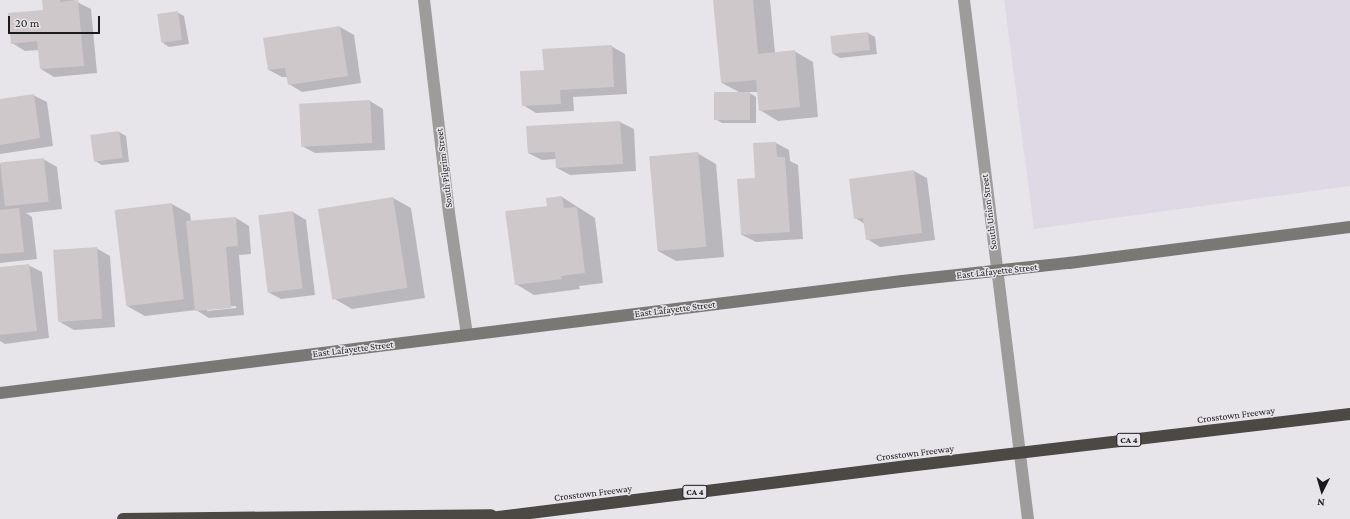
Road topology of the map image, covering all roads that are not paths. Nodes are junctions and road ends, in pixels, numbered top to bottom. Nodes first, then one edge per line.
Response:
1 (424, 0) edge
2 (964, 0) edge
3 (1350, 227) edge
4 (996, 272) junction
5 (467, 335) junction
6 (0, 393) edge
7 (1350, 414) edge
8 (510, 515) junction
9 (123, 519) edge
10 (482, 519) edge
11 (1028, 519) edge

1 - 5 street, South Pilgrim Street
2 - 4 street, South Union Street
3 - 4 street, East Lafayette Street
4 - 5 street, East Lafayette Street
4 - 11 street, South Union Street
5 - 6 street, East Lafayette Street
7 - 8 highway, Crosstown Freeway / CA 4, bridge
8 - 9 highway
8 - 10 highway, Crosstown Freeway / CA 4

